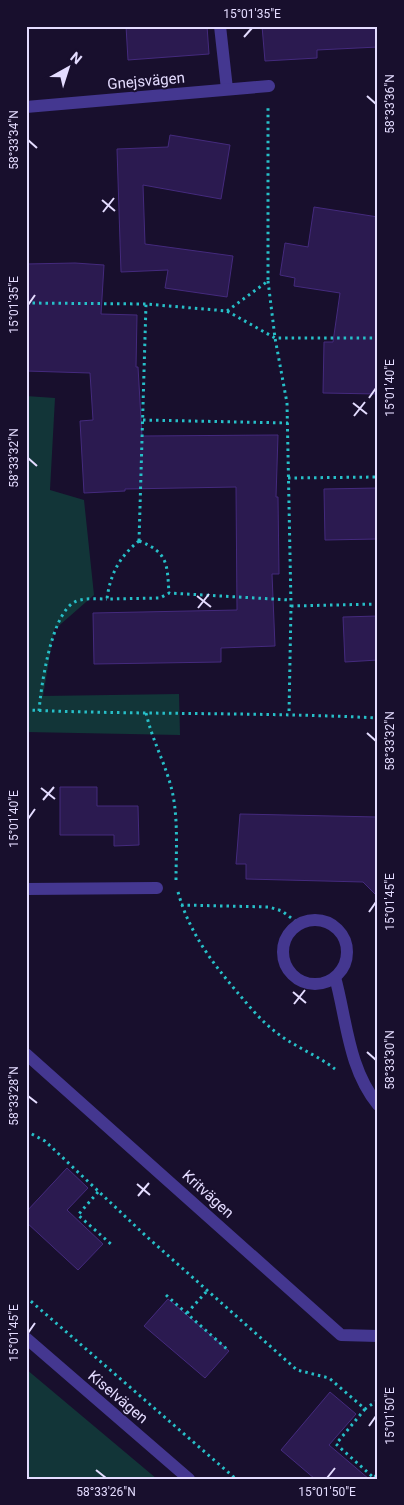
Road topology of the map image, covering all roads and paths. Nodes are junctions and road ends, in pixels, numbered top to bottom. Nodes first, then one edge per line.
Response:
1 (220, 26) edge
2 (269, 86) joint
3 (227, 90) junction
4 (26, 107) edge
5 (268, 281) junction
6 (26, 302) edge
7 (146, 304) junction
8 (227, 311) junction
9 (275, 338) junction
10 (378, 338) edge
11 (143, 420) junction
12 (288, 423) junction
13 (378, 477) edge
14 (288, 478) junction
15 (139, 542) junction
16 (169, 593) junction
17 (107, 599) junction
18 (290, 600) junction
19 (378, 604) edge
20 (291, 606) junction
21 (26, 710) edge
22 (39, 710) junction
23 (146, 713) junction
24 (289, 713) junction
25 (378, 718) edge
26 (157, 888) dead end
27 (26, 889) edge
28 (181, 905) junction
29 (299, 924) junction
30 (335, 977) junction
31 (26, 1054) edge
32 (342, 1074) dead end
33 (378, 1105) edge
34 (26, 1131) edge
35 (98, 1192) junction
36 (112, 1245) dead end
37 (207, 1291) junction
38 (166, 1295) dead end
39 (26, 1297) edge
40 (187, 1313) junction
41 (378, 1336) edge
42 (26, 1338) edge
43 (228, 1350) dead end
44 (378, 1400) edge
45 (365, 1409) junction
46 (378, 1473) edge
47 (189, 1479) edge
48 (236, 1479) edge

1 - 3 street
2 - 3 street, Gnejsvägen
2 - 5 path
3 - 4 street, Gnejsvägen
5 - 8 path
5 - 9 path
6 - 7 path
7 - 8 path
7 - 11 path
8 - 9 path
9 - 10 path
9 - 12 path
11 - 12 path
11 - 15 path
12 - 14 path
13 - 14 path
14 - 18 path
15 - 16 path
15 - 17 path
16 - 17 path
16 - 18 path
17 - 22 path
18 - 20 path
19 - 20 path
20 - 24 path
21 - 22 path
22 - 23 path
23 - 24 path
23 - 28 path
24 - 25 path
26 - 27 street
28 - 29 path
28 - 32 path
29 - 30 street
29 - 30 street
30 - 33 street
31 - 41 street, Kritvägen
34 - 35 path
35 - 36 path
35 - 37 path
37 - 40 path
37 - 45 path
38 - 40 path
39 - 48 path
40 - 43 path
42 - 47 street, Kiselvägen
44 - 45 path
45 - 46 path

